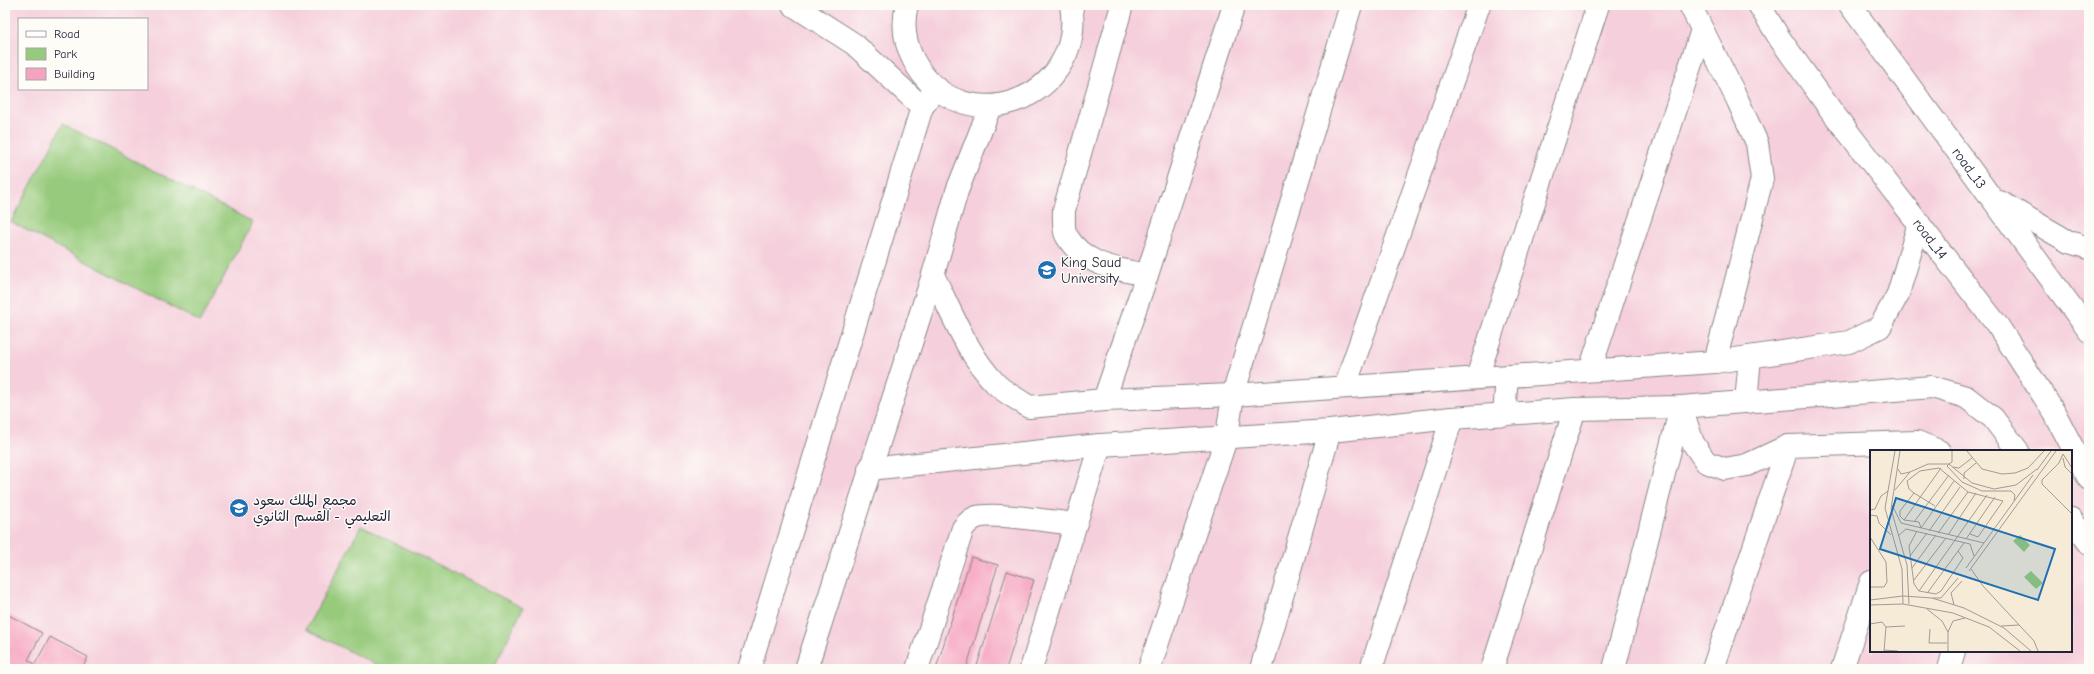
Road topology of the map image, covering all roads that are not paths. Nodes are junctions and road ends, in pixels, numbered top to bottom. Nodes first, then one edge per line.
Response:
1 (793, 5) edge
2 (907, 5) edge
3 (1071, 5) edge
4 (1122, 5) edge
5 (1234, 5) edge
6 (1351, 5) edge
7 (1479, 5) edge
8 (1598, 5) edge
9 (1690, 5) edge
10 (1759, 5) edge
11 (1850, 5) edge
12 (1702, 30) junction
13 (937, 88) junction
14 (990, 107) junction
15 (922, 108) junction
16 (1992, 197) junction
17 (1919, 223) junction
18 (2089, 248) edge
19 (933, 275) junction
20 (1147, 275) junction
21 (2089, 331) edge
22 (1750, 357) junction
23 (1715, 362) junction
24 (1590, 370) junction
25 (1507, 376) junction
26 (1477, 378) junction
27 (1345, 386) junction
28 (1234, 395) junction
29 (1104, 400) junction
30 (1746, 402) junction
31 (1682, 407) junction
32 (1575, 409) junction
33 (1504, 415) junction
34 (1452, 418) junction
35 (1330, 431) junction
36 (1227, 436) junction
37 (1100, 445) junction
38 (1788, 446) junction
39 (1915, 446) edge
40 (1934, 450) edge
41 (2017, 450) edge
42 (869, 469) junction
43 (2089, 479) edge
44 (2072, 520) edge
45 (1075, 524) junction
46 (2089, 543) edge
47 (1870, 585) edge
48 (1954, 652) edge
49 (749, 669) edge
50 (806, 669) edge
51 (917, 669) edge
52 (1031, 669) edge
53 (1149, 669) edge
54 (1262, 669) edge
55 (1371, 669) edge
56 (1492, 669) edge
57 (1614, 669) edge
58 (1713, 669) edge
59 (1842, 669) edge
60 (1949, 669) edge

1 - 15 street
2 - 13 street
3 - 14 street
4 - 20 street
5 - 20 street
6 - 28 street
7 - 27 street
8 - 26 street
9 - 12 street
10 - 17 street, road_14
11 - 16 street, road_13
12 - 23 street
12 - 24 street
13 - 14 street
13 - 15 street
14 - 19 street
15 - 49 street
16 - 18 street
16 - 21 street, road_13
17 - 22 street
17 - 43 street, road_14
19 - 29 street
19 - 42 street
20 - 29 street
22 - 23 street
22 - 30 street
23 - 24 street
24 - 25 street
25 - 26 street
25 - 33 street
26 - 27 street
27 - 28 street
28 - 29 street
28 - 36 street
30 - 31 street
30 - 41 street
31 - 32 street
31 - 38 street
31 - 57 street
32 - 33 street
32 - 56 street
33 - 34 street
34 - 35 street
34 - 55 street
35 - 36 street
35 - 54 street
36 - 37 street
36 - 53 street
37 - 42 street
37 - 45 street
38 - 39 street
38 - 58 street
39 - 40 street
42 - 50 street
44 - 46 street
45 - 51 street
45 - 52 street
47 - 59 street
48 - 60 street

